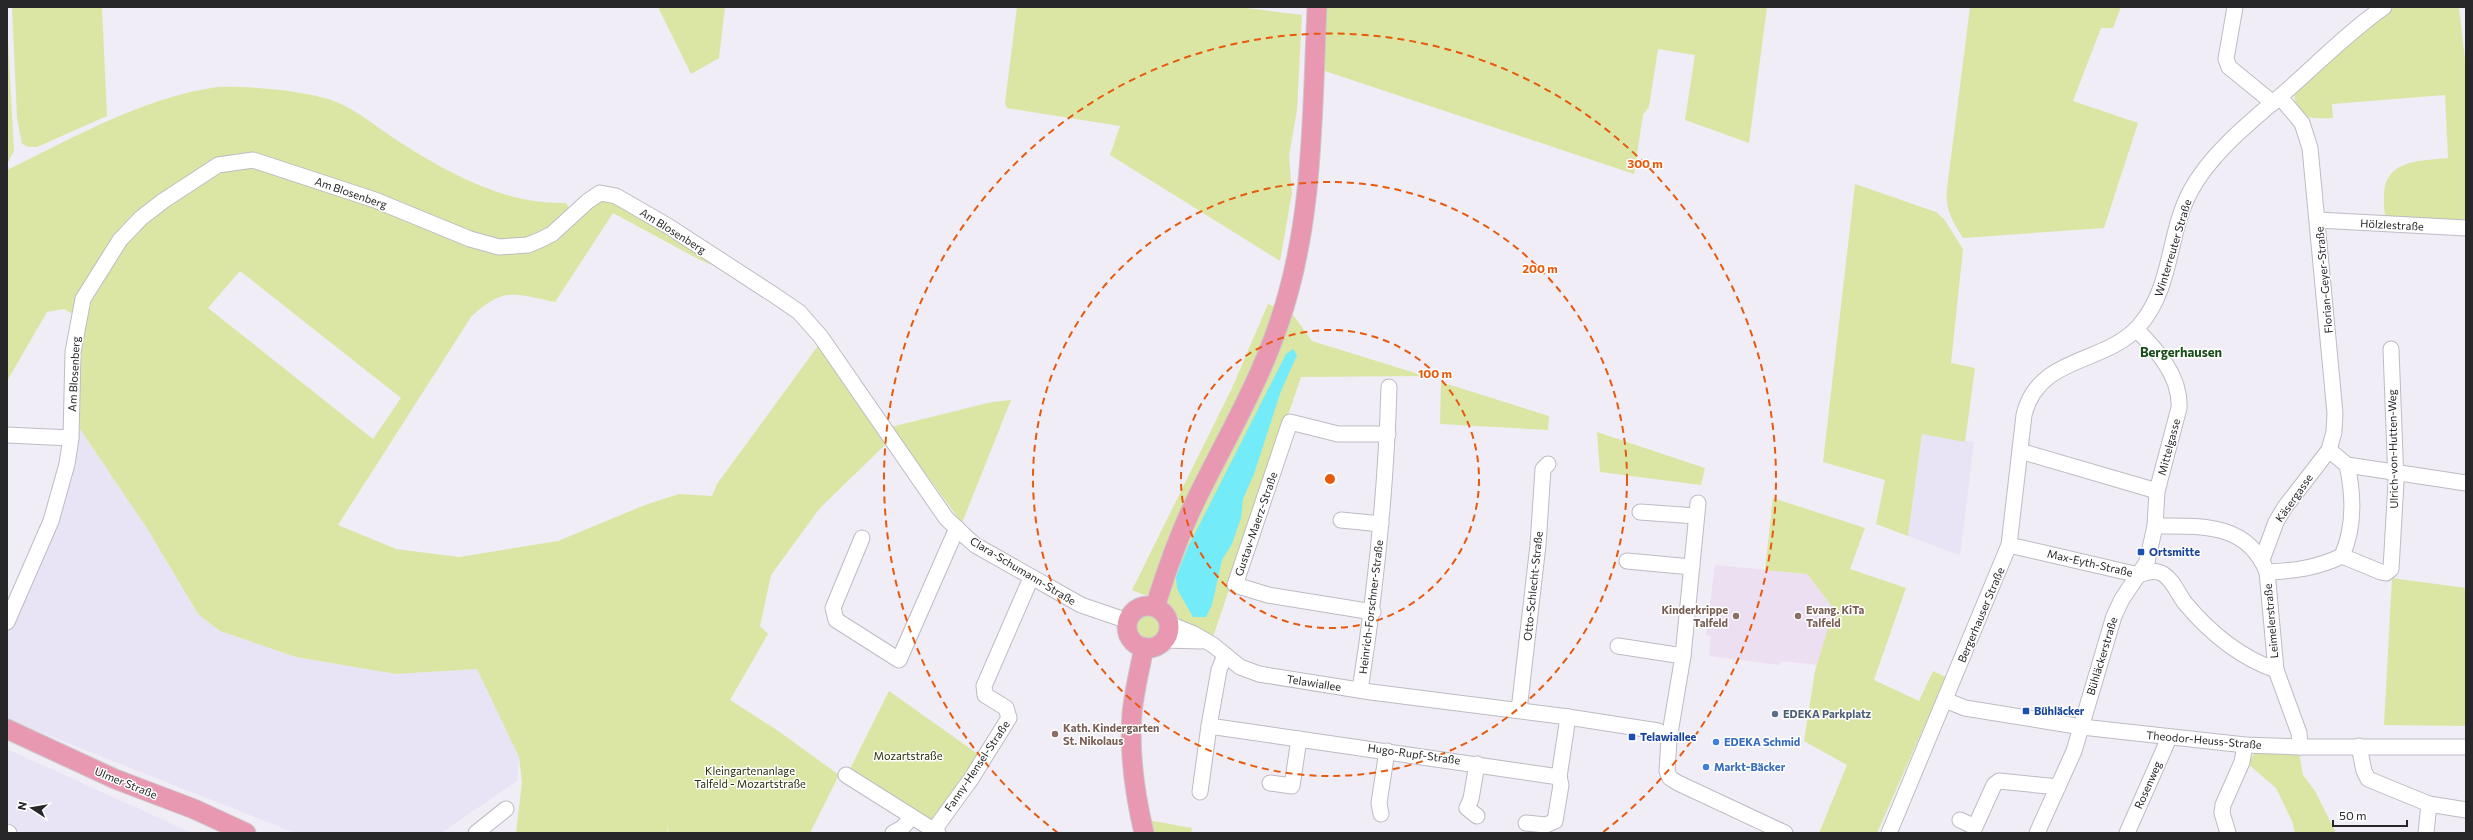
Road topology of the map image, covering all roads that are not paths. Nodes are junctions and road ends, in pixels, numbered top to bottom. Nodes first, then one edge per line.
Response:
1 (1317, 7) edge
2 (2235, 7) edge
3 (2384, 7) edge
4 (2276, 100) junction
5 (2318, 220) junction
6 (2466, 228) edge
7 (2136, 329) junction
8 (2391, 349) dead end
9 (1389, 387) dead end
10 (2036, 387) joint
11 (1388, 434) junction
12 (7, 435) edge
13 (71, 438) junction
14 (893, 439) joint
15 (2329, 450) junction
16 (2020, 451) junction
17 (1548, 464) dead end
18 (2347, 465) junction
19 (2395, 473) junction
20 (2466, 483) edge
21 (2157, 491) junction
22 (1640, 512) dead end
23 (1341, 520) dead end
24 (1381, 524) junction
25 (2155, 526) junction
26 (956, 528) junction
27 (862, 538) dead end
28 (2009, 545) junction
29 (2342, 556) junction
30 (1627, 561) dead end
31 (2264, 566) junction
32 (1692, 567) junction
33 (2139, 575) junction
34 (1031, 578) junction
35 (1155, 607) junction
36 (1373, 612) junction
37 (1128, 621) junction
38 (7, 622) edge
39 (1166, 632) junction
40 (1618, 646) dead end
41 (1144, 647) junction
42 (1225, 655) junction
43 (1683, 656) junction
44 (2276, 670) junction
45 (1360, 690) junction
46 (1945, 700) junction
47 (1519, 710) junction
48 (1568, 717) junction
49 (1209, 726) junction
50 (2082, 727) junction
51 (8, 728) edge
52 (1299, 738) junction
53 (2169, 738) junction
54 (1669, 739) junction
55 (2245, 745) junction
56 (2359, 746) junction
57 (2300, 747) junction
58 (2466, 747) edge
59 (1386, 751) junction
60 (1477, 764) junction
61 (846, 775) dead end
62 (1559, 777) junction
63 (1270, 782) dead end
64 (2058, 787) junction
65 (1200, 792) dead end
66 (2429, 804) junction
67 (506, 809) dead end
68 (2466, 810) edge
69 (1381, 814) dead end
70 (1477, 816) dead end
71 (912, 817) junction
72 (1960, 820) dead end
73 (1526, 822) dead end
74 (1554, 827) edge
75 (936, 832) edge
76 (246, 833) edge
77 (476, 833) edge
78 (893, 833) edge
79 (1144, 833) edge
80 (1785, 833) edge
81 (1889, 833) edge
82 (2037, 833) edge
83 (2127, 833) edge
84 (2228, 833) edge
85 (2426, 833) edge

1 - 35 main road
2 - 4 street, Florian-Geyer-Straße
3 - 4 street, Winterreuter Straße
4 - 5 street, Florian-Geyer-Straße
4 - 7 street, Winterreuter Straße
5 - 6 street, Hölzlestraße
5 - 15 street, Florian-Geyer-Straße
7 - 10 street, Winterreuter Straße
7 - 21 street, Mittelgasse
8 - 19 street, Ulrich-von-Hutten-Weg
9 - 11 street, Heinrich-Forschner-Straße
10 - 16 street, Bergerhauser Straße
11 - 24 street, Heinrich-Forschner-Straße
11 - 36 street, Gustav-Maerz-Straße
12 - 13 street
13 - 14 street, Am Blosenberg
13 - 38 street, Am Blosenberg
14 - 26 street, Clara-Schumann-Straße
15 - 18 street
15 - 31 street, Käsergasse
16 - 21 street
16 - 28 street, Bergerhauser Straße
17 - 47 street, Otto-Schlecht-Straße
18 - 19 street
18 - 29 street
19 - 20 street
19 - 29 street, Ulrich-von-Hutten-Weg
21 - 25 street, Mittelgasse
22 - 32 street
23 - 24 street, Heinrich-Forschner-Straße
24 - 36 street, Heinrich-Forschner-Straße
25 - 31 street
25 - 33 street, Mittelgasse
26 - 27 street
26 - 34 street, Clara-Schumann-Straße
28 - 33 street, Max-Eyth-Straße
28 - 46 street, Bergerhauser Straße
29 - 31 street, Leimelerstraße
30 - 32 street
31 - 44 street, Leimelerstraße
32 - 43 street
33 - 44 street, Max-Eyth-Straße
33 - 50 street, Bühläckerstraße
34 - 37 street, Clara-Schumann-Straße
34 - 75 street, Fanny-Hensel-Straße
35 - 37 main road
35 - 39 main road
36 - 45 street, Heinrich-Forschner-Straße
37 - 41 main road
39 - 41 main road
39 - 42 street, Telawiallee
40 - 43 street
41 - 79 main road
42 - 45 street, Telawiallee
42 - 49 street
43 - 54 street
44 - 57 street, Leimelerstraße
45 - 47 street, Telawiallee
46 - 50 street, Theodor-Heuss-Straße
46 - 81 street, Bergerhauser Straße
47 - 48 street, Telawiallee
48 - 54 street, Telawiallee
48 - 62 street
49 - 52 street, Hugo-Rupf-Straße
49 - 65 street
50 - 53 street, Theodor-Heuss-Straße
50 - 64 street, Bühläckerstraße
51 - 76 main road, Ulmer Straße
52 - 59 street, Hugo-Rupf-Straße
52 - 63 street
53 - 55 street, Theodor-Heuss-Straße
53 - 83 street, Rosenweg
54 - 80 street
55 - 57 street, Theodor-Heuss-Straße
55 - 84 street
56 - 57 street, Theodor-Heuss-Straße
56 - 58 street, Theodor-Heuss-Straße
56 - 66 street
59 - 60 street, Hugo-Rupf-Straße
59 - 69 street
60 - 62 street, Hugo-Rupf-Straße
60 - 70 street
61 - 71 street
62 - 74 street
64 - 72 street
64 - 82 street, Bühläckerstraße
66 - 68 street
66 - 85 street
67 - 77 street
71 - 75 street
71 - 78 street
73 - 74 street

